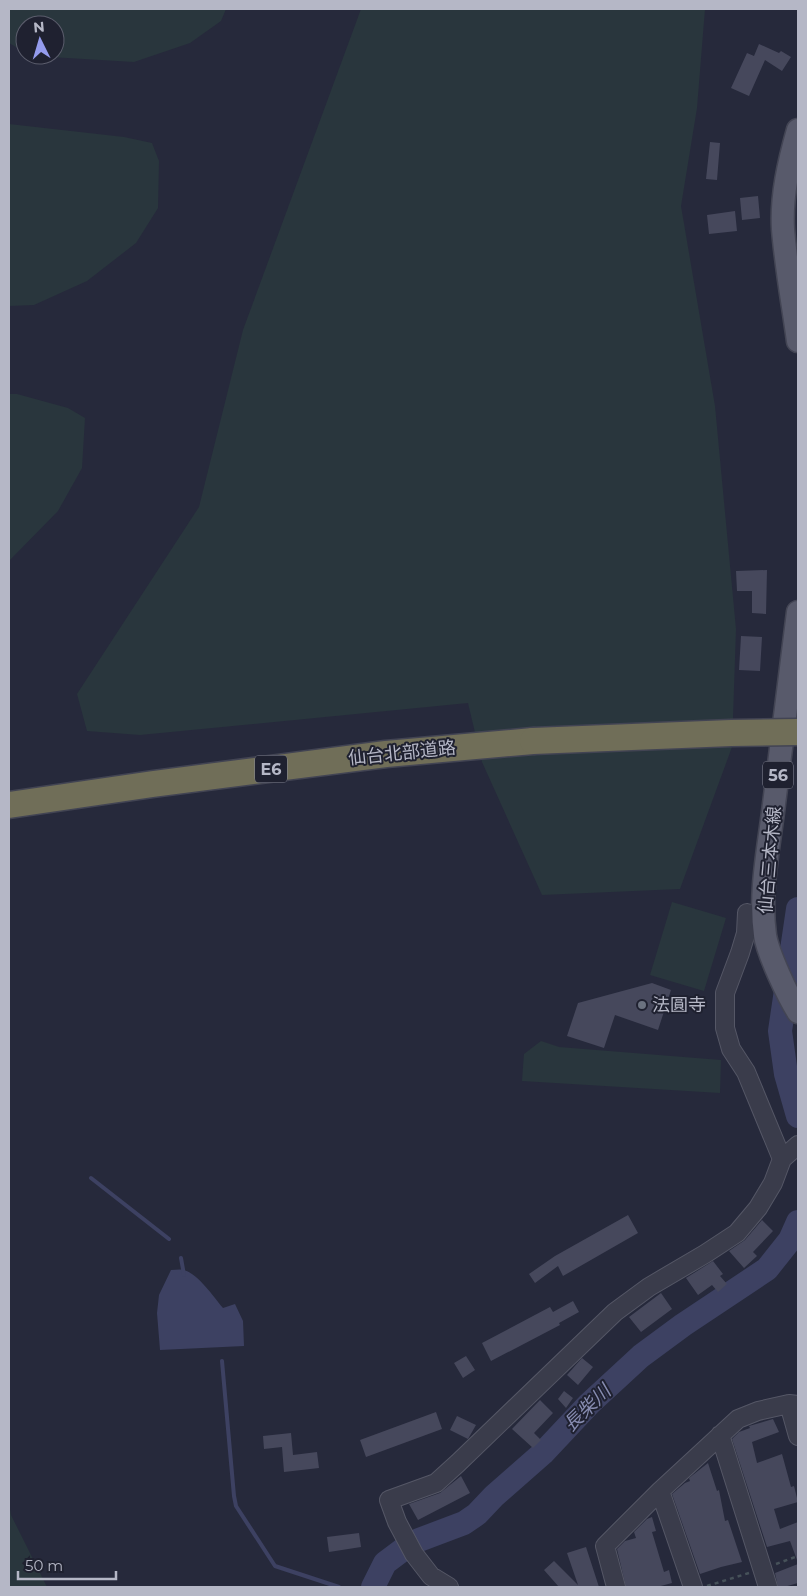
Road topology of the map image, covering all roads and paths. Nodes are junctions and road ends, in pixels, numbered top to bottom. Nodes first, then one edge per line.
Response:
1 (798, 130) edge
2 (798, 341) edge
3 (798, 612) edge
4 (798, 732) edge
5 (9, 805) edge
6 (747, 913) dead end
7 (798, 1012) edge
8 (792, 1151) edge
9 (794, 1405) edge
10 (720, 1436) junction
11 (798, 1436) edge
12 (660, 1491) junction
13 (448, 1587) edge
14 (616, 1587) edge
15 (693, 1587) edge
16 (768, 1587) edge

1 - 2 main road
3 - 7 main road, 仙台三本木線 / 56
4 - 5 highway, 仙台北部道路 / E6, bridge
6 - 8 street
8 - 13 street
9 - 10 street
9 - 11 street
10 - 12 street
10 - 16 street
12 - 14 street
12 - 15 street

